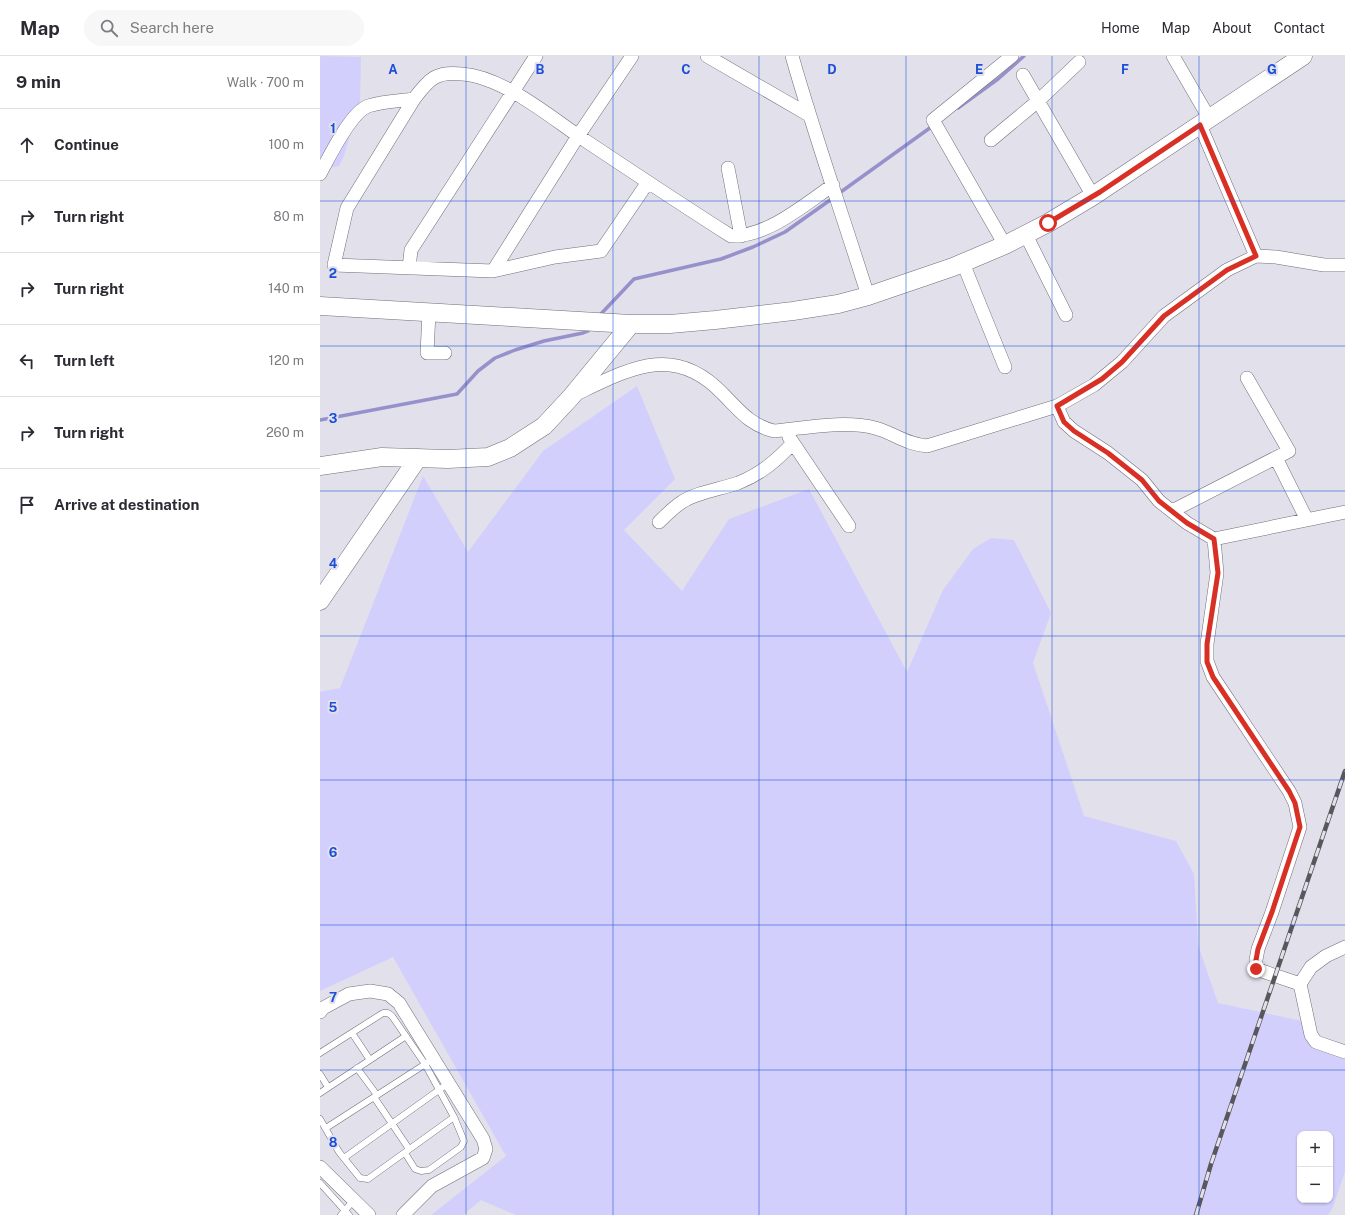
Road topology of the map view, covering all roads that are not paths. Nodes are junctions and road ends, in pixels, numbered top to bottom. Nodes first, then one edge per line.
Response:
1 (536, 56) edge
2 (632, 56) edge
3 (707, 56) edge
4 (792, 56) edge
5 (1012, 56) edge
6 (1173, 56) edge
7 (1303, 56) edge
8 (1079, 62) dead end
9 (1023, 74) dead end
10 (513, 92) junction
11 (414, 99) junction
12 (1038, 100) junction
13 (809, 115) junction
14 (1204, 122) junction
15 (578, 136) junction
16 (991, 140) dead end
17 (728, 168) dead end
18 (320, 174) edge
19 (648, 182) junction
20 (833, 186) junction
21 (1093, 196) junction
22 (1026, 234) junction
23 (741, 236) junction
24 (1005, 245) junction
25 (1256, 256) junction
26 (963, 263) junction
27 (1345, 265) edge
28 (409, 268) junction
29 (494, 271) junction
30 (868, 296) junction
31 (320, 306) edge
32 (429, 313) junction
33 (1066, 315) dead end
34 (630, 324) junction
35 (445, 353) dead end
36 (1005, 367) dead end
37 (1247, 378) dead end
38 (571, 397) junction
39 (1057, 406) junction
40 (784, 430) junction
41 (794, 443) junction
42 (418, 458) junction
43 (1276, 458) junction
44 (320, 466) edge
45 (1172, 511) junction
46 (1345, 512) edge
47 (1307, 520) junction
48 (659, 522) dead end
49 (849, 526) dead end
50 (1214, 539) junction
51 (320, 601) edge
52 (1345, 947) edge
53 (1300, 984) junction
54 (320, 1012) edge
55 (352, 1033) junction
56 (406, 1036) junction
57 (1345, 1052) edge
58 (320, 1053) edge
59 (370, 1060) junction
60 (429, 1061) junction
61 (357, 1068) junction
62 (320, 1074) edge
63 (444, 1086) junction
64 (328, 1088) junction
65 (320, 1093) edge
66 (375, 1096) junction
67 (454, 1117) junction
68 (320, 1119) edge
69 (393, 1124) junction
70 (326, 1128) junction
71 (407, 1151) junction
72 (344, 1158) junction
73 (320, 1167) edge
74 (324, 1185) edge
75 (354, 1200) junction
76 (345, 1214) edge
77 (369, 1215) edge
78 (402, 1215) edge

1 - 10 street
2 - 15 street
3 - 13 street
4 - 13 street
5 - 24 street
6 - 14 street
7 - 14 street
8 - 12 street
9 - 12 street
10 - 11 street
10 - 15 street
10 - 28 street
11 - 18 street
11 - 28 street
12 - 16 street
12 - 21 street
13 - 20 street
14 - 21 street
14 - 25 street
15 - 19 street
15 - 29 street
17 - 23 street
19 - 23 street
19 - 29 street
20 - 23 street
20 - 30 street
21 - 22 street
22 - 24 street
22 - 33 street
24 - 26 street
25 - 27 street
25 - 39 street
26 - 30 street
26 - 36 street
28 - 29 street
30 - 34 street
31 - 32 street
32 - 34 street
32 - 35 street
34 - 38 street
37 - 43 street
38 - 40 street
38 - 42 street
39 - 40 street
39 - 45 street
40 - 41 street
41 - 48 street
41 - 49 street
42 - 44 street
42 - 51 street
43 - 45 street
43 - 47 street
45 - 50 street
46 - 47 street
47 - 50 street
50 - 53 street
52 - 53 street
53 - 57 street
54 - 60 street
55 - 56 lane
55 - 58 lane
55 - 59 lane
56 - 59 lane
56 - 60 lane
59 - 61 lane
60 - 63 street
60 - 66 lane
61 - 64 lane
61 - 66 lane
62 - 64 lane
63 - 67 lane
63 - 69 lane
63 - 78 street
64 - 65 lane
66 - 69 lane
66 - 70 lane
67 - 71 lane
67 - 71 lane
68 - 70 lane
69 - 71 lane
69 - 72 lane
70 - 72 lane
71 - 72 lane
73 - 74 street
74 - 75 street
74 - 76 lane
75 - 76 lane
75 - 77 street

